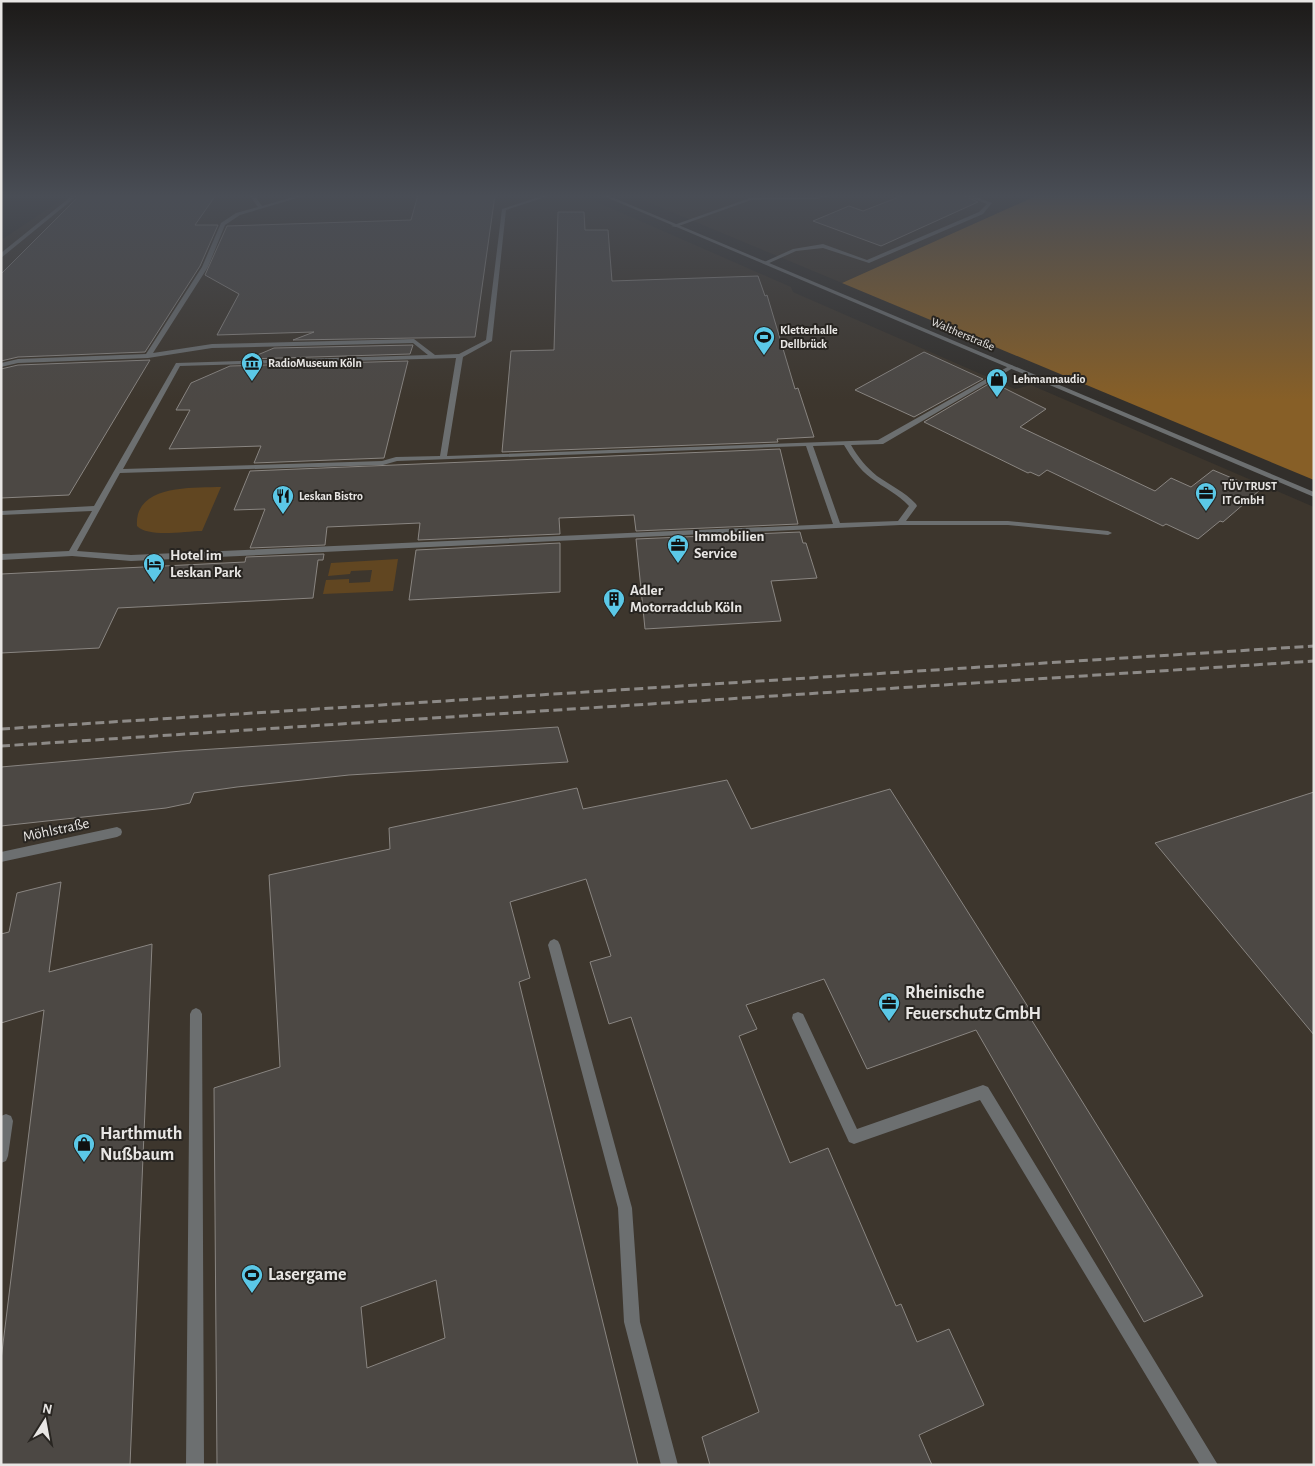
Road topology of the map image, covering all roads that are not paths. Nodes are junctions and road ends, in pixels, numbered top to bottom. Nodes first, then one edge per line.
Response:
1 (207, 263) edge
2 (498, 263) edge
3 (766, 263) edge
4 (148, 356) junction
5 (434, 356) junction
6 (460, 356) junction
7 (178, 364) junction
8 (1, 365) edge
9 (1011, 367) junction
10 (846, 443) junction
11 (809, 444) junction
12 (443, 458) junction
13 (118, 471) junction
14 (1314, 495) edge
15 (97, 508) junction
16 (1, 513) edge
17 (900, 523) junction
18 (837, 525) junction
19 (1108, 533) dead end
20 (72, 553) junction
21 (1, 556) edge
22 (116, 832) dead end
23 (1, 857) edge
24 (554, 945) dead end
25 (196, 1014) dead end
26 (798, 1018) dead end
27 (6, 1121) dead end
28 (1, 1156) edge
29 (195, 1465) edge
30 (670, 1465) edge
31 (1210, 1465) edge

1 - 4 street
2 - 6 street
3 - 9 street, Waltherstraße
4 - 5 street
4 - 7 street
4 - 8 street
5 - 6 street
5 - 7 street
6 - 12 street
7 - 13 street
9 - 10 street
9 - 14 street, Waltherstraße
10 - 11 street
10 - 17 street
11 - 12 street
11 - 18 street
12 - 13 street
13 - 15 street
15 - 16 street
15 - 20 street
17 - 18 street
17 - 19 street
18 - 20 street
20 - 21 street
22 - 23 street, Möhlstraße
24 - 30 street
25 - 29 street
26 - 31 street
27 - 28 street

